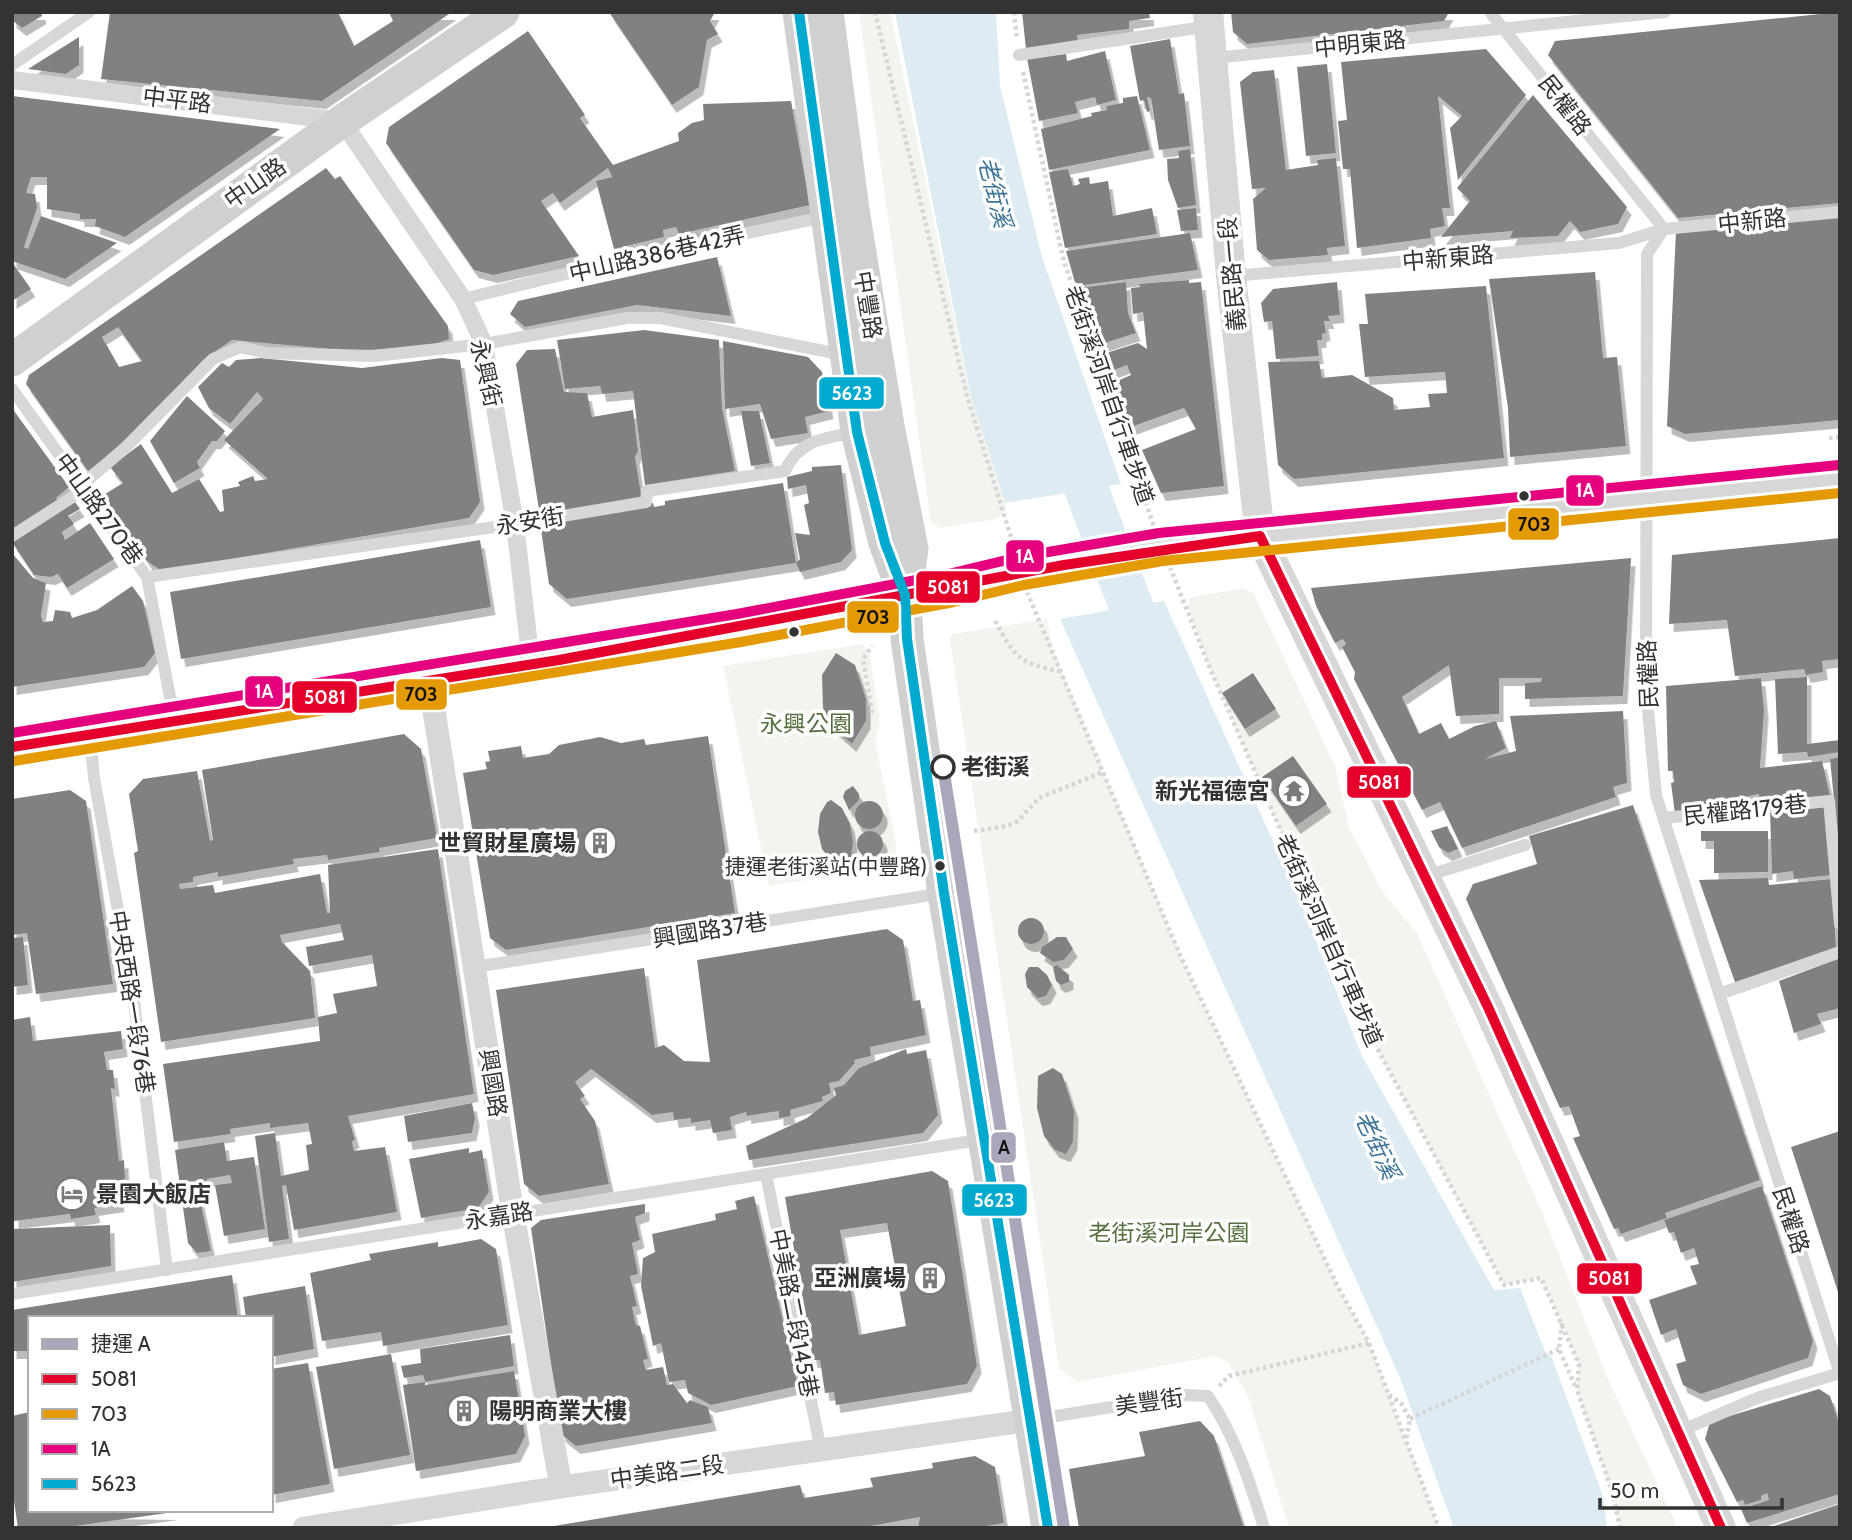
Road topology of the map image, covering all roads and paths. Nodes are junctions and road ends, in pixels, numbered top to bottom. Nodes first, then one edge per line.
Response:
1 (89, 12) edge
2 (503, 12) edge
3 (799, 12) edge
4 (827, 12) edge
5 (875, 12) edge
6 (1014, 12) edge
7 (1490, 12) edge
8 (1665, 12) edge
9 (1209, 19) edge
10 (1506, 29) junction
11 (1019, 55) junction
12 (1214, 58) junction
13 (12, 65) edge
14 (12, 80) edge
15 (342, 121) junction
16 (1840, 212) edge
17 (841, 213) junction
18 (1664, 229) junction
19 (1231, 276) junction
20 (463, 299) junction
21 (484, 344) junction
22 (861, 352) junction
23 (12, 360) edge
24 (12, 389) edge
25 (872, 429) junction
26 (1840, 437) edge
27 (1829, 438) dead end
28 (1840, 479) edge
29 (81, 486) junction
30 (1647, 496) junction
31 (515, 524) junction
32 (12, 536) edge
33 (1260, 536) junction
34 (1161, 547) junction
35 (1021, 571) junction
36 (148, 577) junction
37 (905, 595) junction
38 (995, 621) dead end
39 (872, 646) dead end
40 (531, 663) junction
41 (1062, 672) junction
42 (429, 679) junction
43 (872, 713) dead end
44 (174, 723) junction
45 (90, 735) junction
46 (12, 747) edge
47 (1103, 772) junction
48 (1664, 818) junction
49 (974, 831) dead end
50 (1525, 845) dead end
51 (1426, 876) junction
52 (944, 892) junction
53 (1840, 924) edge
54 (1840, 952) edge
55 (475, 967) junction
56 (1719, 994) junction
57 (985, 1139) junction
58 (766, 1174) junction
59 (513, 1214) junction
60 (167, 1270) junction
61 (12, 1294) edge
62 (1562, 1322) junction
63 (1369, 1343) junction
64 (1559, 1349) junction
65 (1840, 1373) edge
66 (1577, 1390) junction
67 (1387, 1394) junction
68 (1208, 1396) junction
69 (1410, 1419) junction
70 (1031, 1420) junction
71 (1678, 1433) junction
72 (1405, 1441) junction
73 (821, 1451) junction
74 (561, 1487) junction
75 (304, 1528) edge
76 (1048, 1528) edge
77 (1264, 1528) edge
78 (1439, 1528) edge
79 (1620, 1528) edge
80 (1721, 1528) edge

1 - 13 lane
2 - 15 main road, 中山路
3 - 17 main road, 中豐路
4 - 17 main road, 中豐路
5 - 35 path
6 - 11 path, 老街溪河岸自行車步道
7 - 10 lane, 民權路
8 - 10 lane, 中明東路
9 - 11 lane
9 - 12 street, 義民路一段
10 - 12 lane, 中明東路
10 - 18 lane, 民權路
11 - 34 path, 老街溪河岸自行車步道
12 - 19 street, 義民路一段
14 - 15 street, 中平路
15 - 20 street, 永興街
15 - 23 main road, 中山路
16 - 18 lane, 中新路
17 - 20 lane, 中山路386巷42弄
17 - 22 main road, 中豐路
18 - 19 lane, 中新東路
18 - 30 lane, 民權路
19 - 33 street, 義民路一段
20 - 21 street, 永興街
21 - 22 lane
21 - 29 lane
21 - 31 street, 永興街
22 - 25 main road, 中豐路
24 - 29 lane, 中山路270巷
25 - 31 lane, 永安街
25 - 37 main road, 中豐路
26 - 27 path
28 - 30 street
29 - 32 lane
29 - 36 lane, 中山路270巷
30 - 33 street
30 - 48 lane, 民權路
31 - 36 lane, 永安街
31 - 40 street, 永興街
33 - 34 street
33 - 51 street, 義民路一段
34 - 35 street
34 - 62 path, 老街溪河岸自行車步道
35 - 37 street
35 - 41 path
36 - 44 lane, 中山路270巷
37 - 40 street
37 - 52 main road, 中豐路
38 - 41 path
39 - 43 path
40 - 42 street
41 - 47 path
42 - 44 street
42 - 55 street, 興國路
44 - 45 street
45 - 46 street
45 - 60 lane, 中央西路一段76巷
47 - 49 path
47 - 63 path
48 - 53 lane, 民權路179巷
48 - 56 lane, 民權路
50 - 51 lane
51 - 71 street, 義民路一段
52 - 55 lane, 興國路37巷
52 - 57 main road, 中豐路
54 - 56 lane
55 - 59 street, 興國路
56 - 65 lane, 民權路
57 - 58 lane, 永嘉路
57 - 70 main road, 中豐路
58 - 59 lane, 永嘉路
58 - 73 lane, 中美路二段145巷
59 - 60 lane, 永嘉路
59 - 74 street, 興國路
60 - 61 lane, 永嘉路
62 - 64 path
62 - 66 path, 老街溪河岸自行車步道
63 - 67 path
63 - 68 path
64 - 66 path
64 - 69 path
65 - 71 lane
66 - 79 path, 老街溪河岸自行車步道
67 - 69 path
67 - 72 path
68 - 70 lane, 美豐街
68 - 77 lane, 美豐街
69 - 72 path
70 - 73 street, 中美路二段
70 - 76 main road, 中豐路
71 - 80 street, 義民路一段
72 - 78 path
73 - 74 street, 中美路二段
74 - 75 street, 中美路二段

